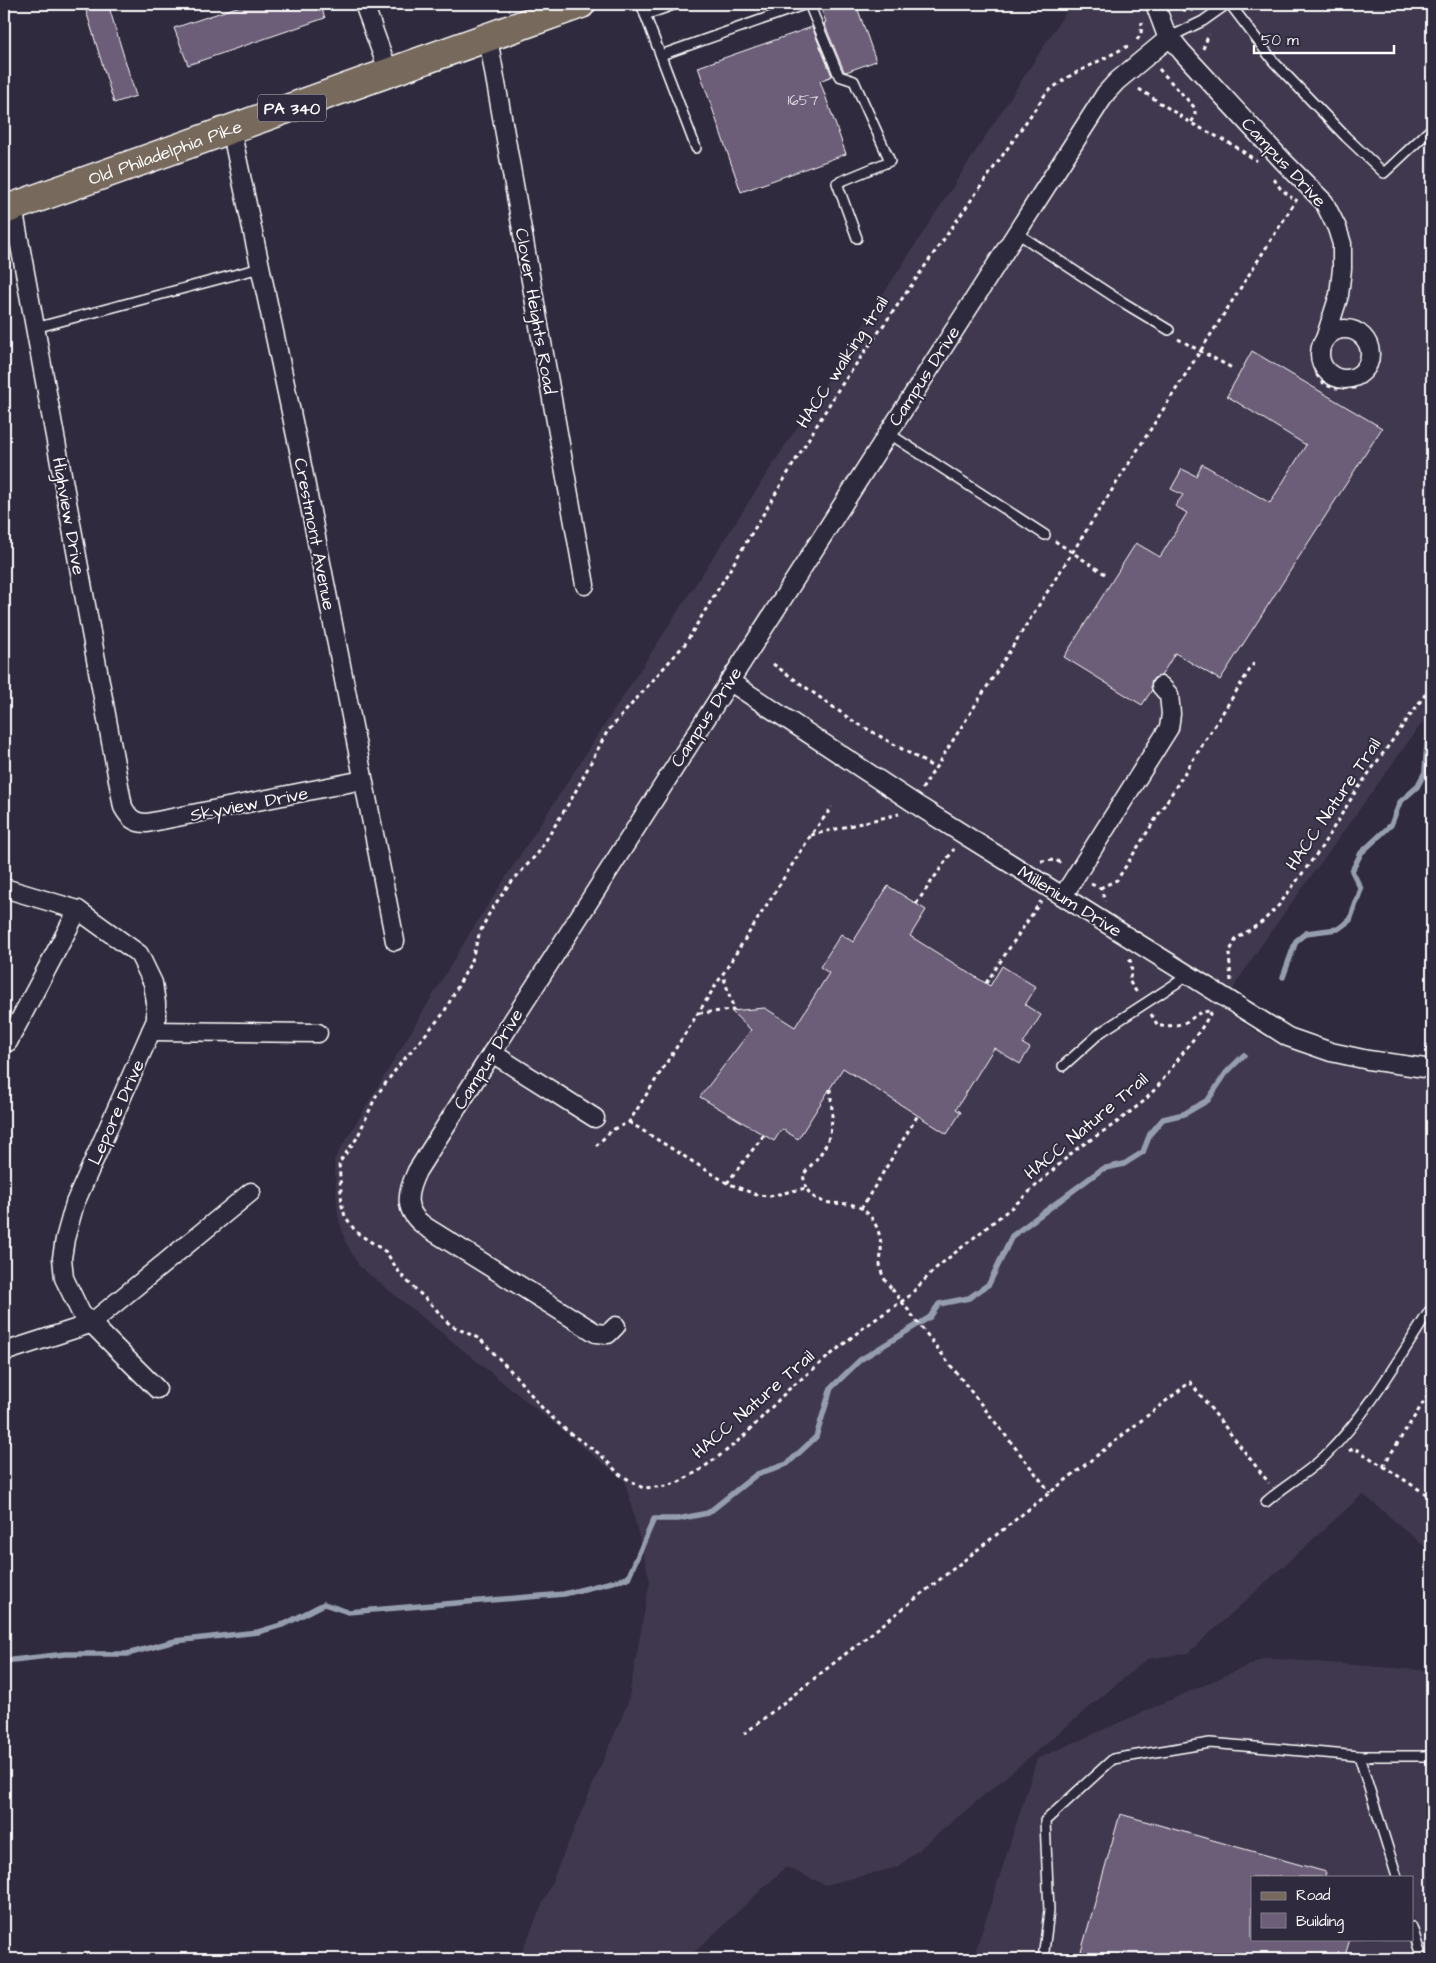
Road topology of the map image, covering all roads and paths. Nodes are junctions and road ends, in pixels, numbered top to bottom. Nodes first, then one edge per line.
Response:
1 (364, 4) edge
2 (641, 4) edge
3 (676, 4) edge
4 (808, 4) edge
5 (1155, 4) edge
6 (1173, 4) edge
7 (1229, 4) edge
8 (565, 6) edge
9 (645, 14) junction
10 (1203, 21) junction
11 (1170, 37) junction
12 (488, 38) junction
13 (1135, 43) dead end
14 (1205, 53) dead end
15 (661, 55) junction
16 (389, 74) junction
17 (1139, 89) dead end
18 (1432, 128) edge
19 (230, 129) junction
20 (696, 148) dead end
21 (1260, 163) dead end
22 (1273, 177) dead end
23 (1305, 182) junction
24 (1296, 201) junction
25 (1303, 207) dead end
26 (8, 209) edge
27 (1016, 233) junction
28 (856, 238) dead end
29 (260, 268) junction
30 (35, 328) junction
31 (1169, 330) dead end
32 (1319, 342) joint
33 (1200, 352) junction
34 (1234, 369) dead end
35 (1357, 388) dead end
36 (888, 433) junction
37 (1045, 535) dead end
38 (1073, 552) junction
39 (1105, 574) dead end
40 (585, 585) dead end
41 (1256, 660) dead end
42 (773, 664) dead end
43 (729, 681) junction
44 (1432, 685) edge
45 (1161, 686) dead end
46 (607, 732) joint
47 (935, 768) junction
48 (364, 780) junction
49 (929, 796) dead end
50 (832, 806) dead end
51 (134, 822) joint
52 (956, 846) dead end
53 (1037, 861) dead end
54 (1076, 874) junction
55 (4, 888) edge
56 (1100, 888) junction
57 (1063, 896) junction
58 (1041, 901) dead end
59 (1108, 903) dead end
60 (916, 904) dead end
61 (78, 910) junction
62 (394, 941) dead end
63 (722, 975) junction
64 (1189, 975) junction
65 (1223, 978) dead end
66 (986, 984) dead end
67 (1212, 1012) dead end
68 (698, 1013) junction
69 (151, 1031) junction
70 (318, 1033) dead end
71 (8, 1042) dead end
72 (492, 1052) junction
73 (1062, 1066) dead end
74 (1432, 1069) edge
75 (830, 1088) dead end
76 (918, 1115) dead end
77 (595, 1118) dead end
78 (629, 1122) junction
79 (764, 1134) dead end
80 (596, 1146) dead end
81 (727, 1183) junction
82 (806, 1188) junction
83 (251, 1192) dead end
84 (861, 1209) junction
85 (1432, 1307) edge
86 (90, 1324) junction
87 (616, 1326) dead end
88 (4, 1352) edge
89 (1432, 1388) edge
90 (157, 1389) dead end
91 (1346, 1454) dead end
92 (1383, 1466) junction
93 (1050, 1492) junction
94 (1276, 1492) junction
95 (1432, 1498) edge
96 (1266, 1502) dead end
97 (744, 1734) dead end
98 (1359, 1756) junction
99 (1432, 1756) edge
100 (1397, 1876) edge
101 (1414, 1933) edge
102 (1043, 1959) edge
103 (1422, 1959) edge

1 - 16 street
2 - 9 lane
3 - 9 lane
4 - 15 lane
4 - 28 lane
5 - 11 street, Campus Drive
6 - 10 path
7 - 10 lane
7 - 18 lane
8 - 12 main road, Old Philadelphia Pike / PA 340
9 - 15 lane
10 - 11 lane
10 - 14 path
11 - 23 street, Campus Drive
11 - 27 street, Campus Drive
12 - 16 main road, Old Philadelphia Pike / PA 340
12 - 40 street, Clover Heights Road
13 - 46 path, HACC walking trail
15 - 20 lane
16 - 19 main road, Old Philadelphia Pike / PA 340
17 - 21 path
19 - 26 main road, Old Philadelphia Pike / PA 340
19 - 29 street, Crestmont Avenue
22 - 24 path
23 - 24 path
23 - 32 street, Campus Drive
24 - 25 path
24 - 33 path
26 - 30 street, Highview Drive
27 - 31 lane
27 - 36 street, Campus Drive
29 - 30 lane
29 - 48 street, Crestmont Avenue
30 - 51 street, Highview Drive
32 - 35 path
33 - 34 path
33 - 38 path
36 - 37 lane
36 - 43 street, Campus Drive
38 - 39 path
38 - 47 path
41 - 56 path
42 - 47 path
43 - 57 street, Millenium Drive
43 - 72 street, Campus Drive
44 - 65 path, HACC Nature Trail
45 - 54 street
46 - 67 path, HACC Nature Trail
47 - 49 path
48 - 51 street, Skyview Drive
48 - 62 street, Crestmont Avenue
50 - 63 path
52 - 60 path
53 - 54 path
54 - 56 path
54 - 57 street
55 - 61 street, Lepore Drive
56 - 59 path
57 - 64 street, Millenium Drive
58 - 66 path
61 - 69 street, Lepore Drive
61 - 71 street
63 - 68 path
63 - 68 path
64 - 73 lane
64 - 74 street, Millenium Drive
68 - 78 path
69 - 70 street
69 - 86 street, Lepore Drive
72 - 77 street
72 - 87 street, Campus Drive
75 - 82 path
76 - 84 path
78 - 80 path
78 - 81 path
79 - 81 path
81 - 82 path
82 - 84 path
83 - 86 street
84 - 93 path, bridge
85 - 94 lane
86 - 88 street
86 - 90 street, Lepore Drive
89 - 92 path
91 - 92 path
92 - 95 path
93 - 94 path
93 - 97 path
94 - 96 lane
98 - 99 lane
98 - 100 lane
98 - 102 lane
101 - 103 lane

